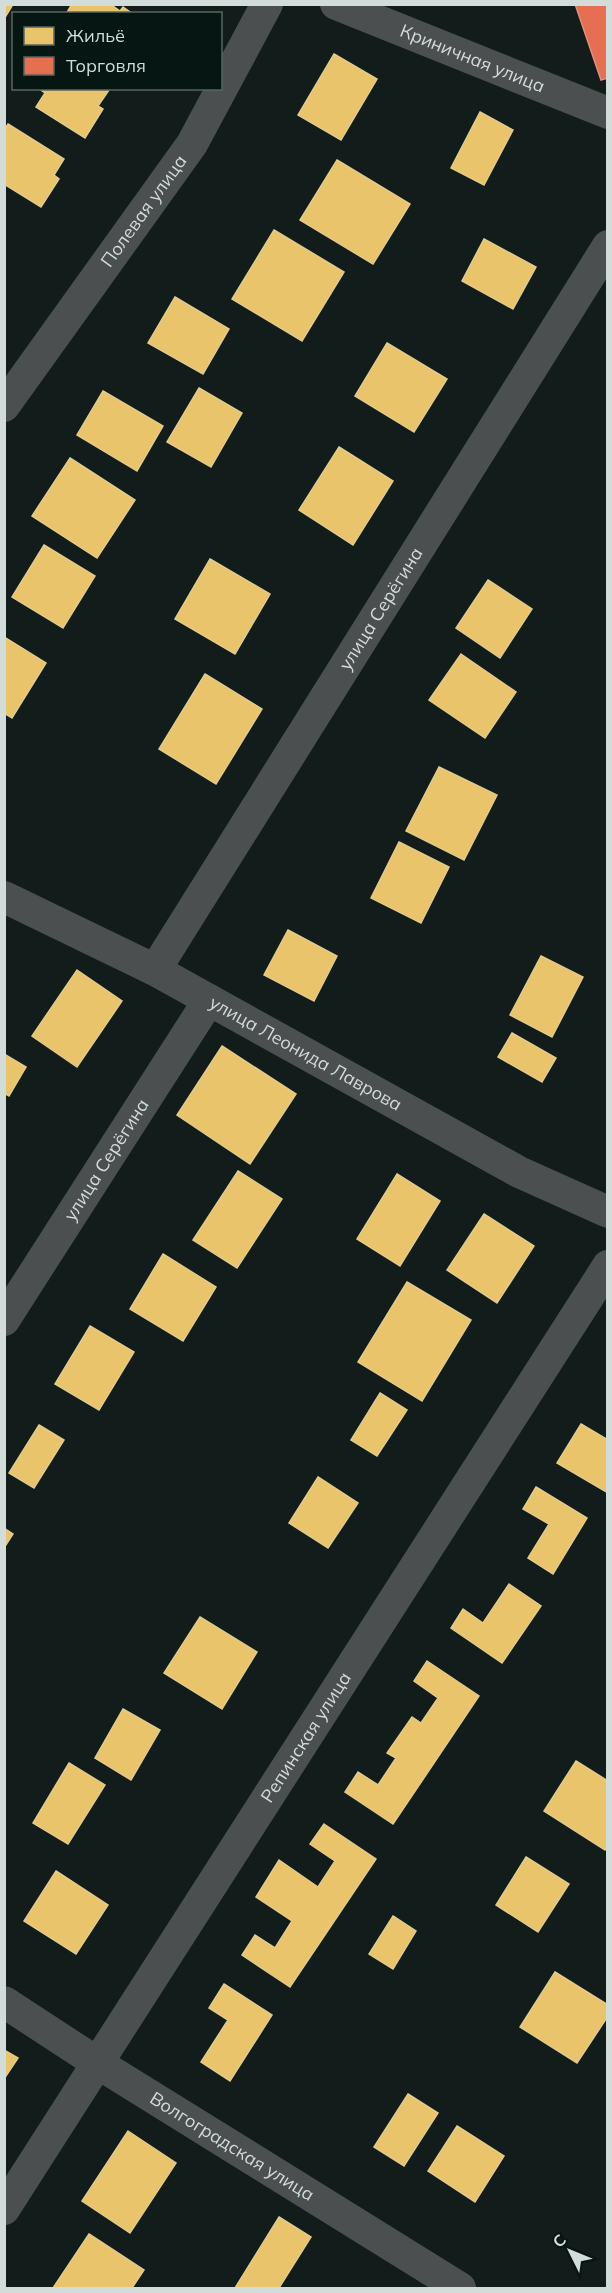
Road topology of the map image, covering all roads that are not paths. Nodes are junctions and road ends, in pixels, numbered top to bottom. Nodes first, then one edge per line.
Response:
1 (267, 4) edge
2 (336, 4) edge
3 (222, 88) edge
4 (221, 90) edge
5 (608, 113) edge
6 (607, 251) edge
7 (4, 406) edge
8 (4, 897) edge
9 (155, 970) junction
10 (209, 1000) junction
11 (608, 1212) edge
12 (608, 1266) edge
13 (4, 1320) edge
14 (4, 2002) edge
15 (99, 2064) junction
16 (4, 2209) edge
17 (460, 2289) edge

1 - 3 street, Полевая улица
2 - 5 street, Криничная улица
4 - 7 street, Полевая улица
6 - 9 street, улица Серёгина
8 - 9 street, улица Леонида Лаврова
9 - 10 street, улица Леонида Лаврова
10 - 11 street, улица Леонида Лаврова
10 - 13 street, улица Серёгина
12 - 15 street, Репинская улица
14 - 15 street, Волгоградская улица
15 - 16 street, Репинская улица
15 - 17 street, Волгоградская улица

